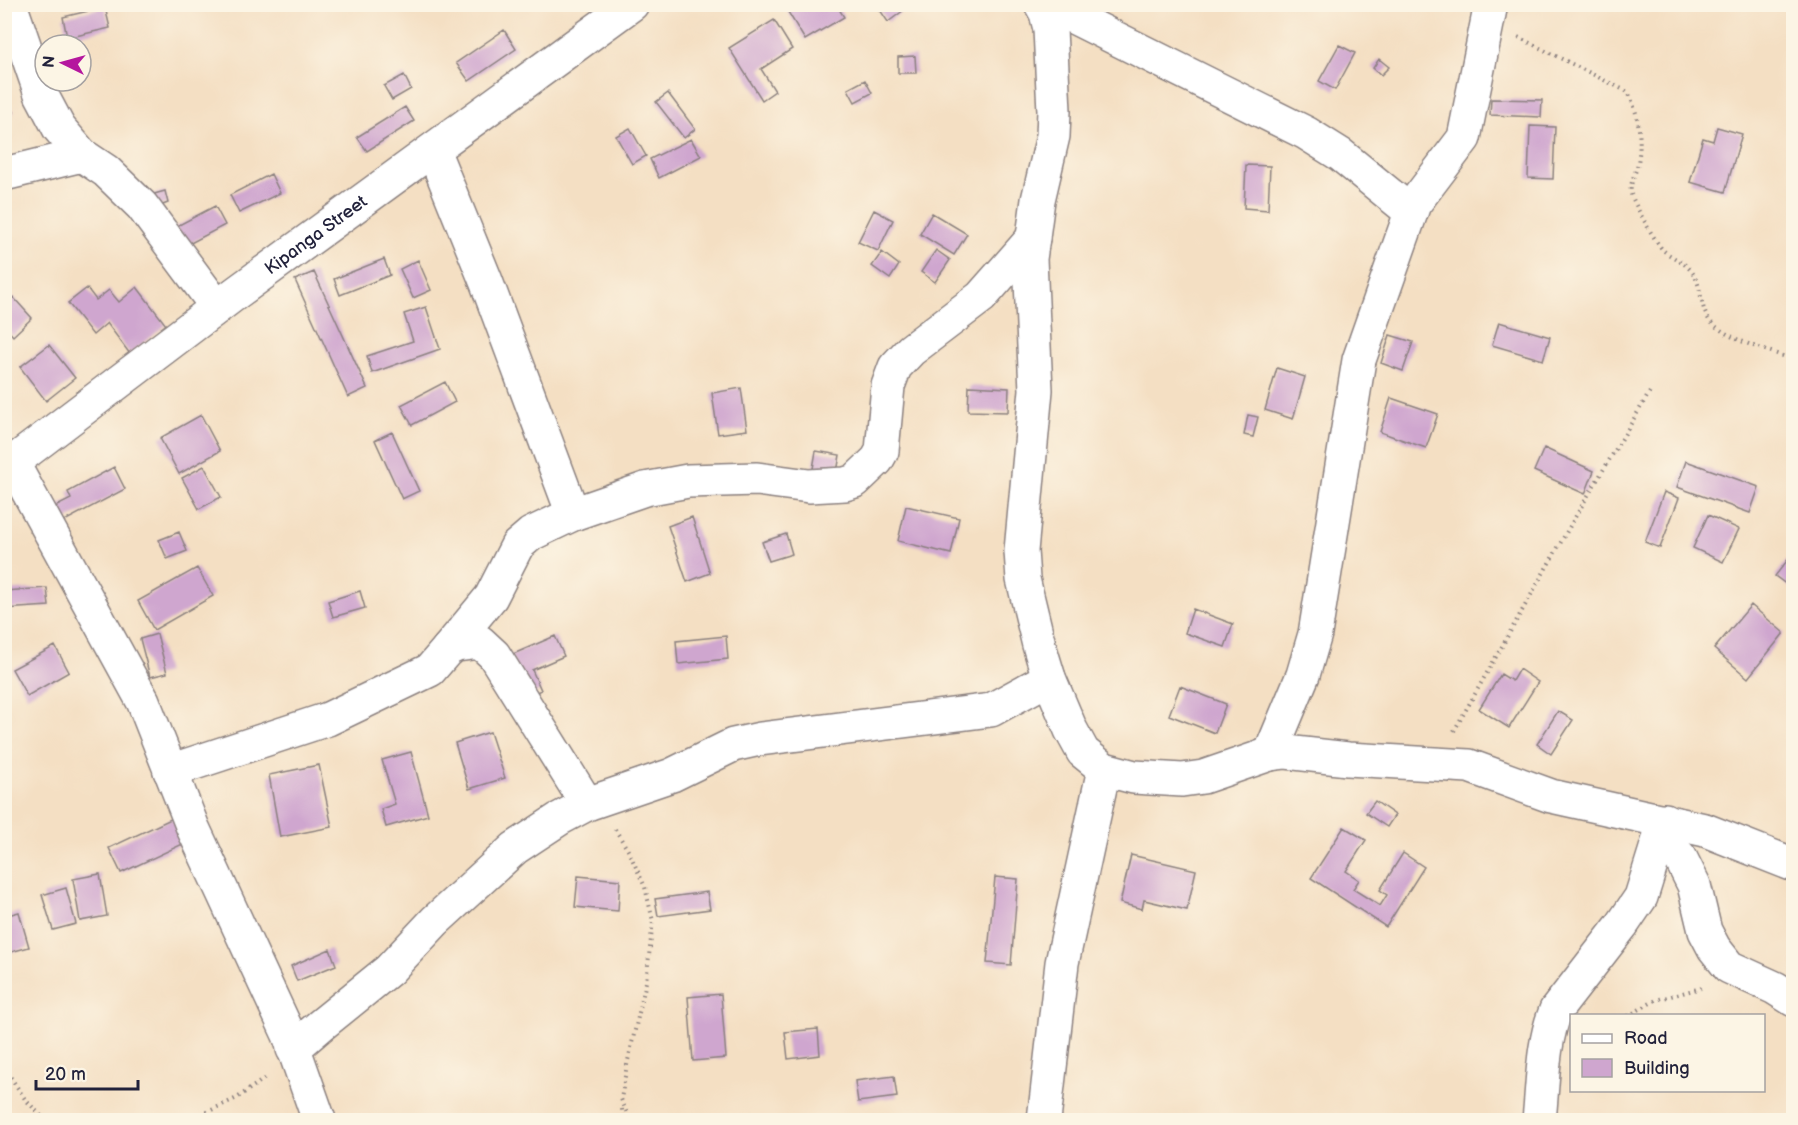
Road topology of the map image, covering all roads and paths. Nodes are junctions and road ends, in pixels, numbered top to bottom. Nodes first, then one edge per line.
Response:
1 (10, 4) edge
2 (632, 4) edge
3 (1041, 4) edge
4 (1047, 4) edge
5 (1489, 13) edge
6 (433, 150) junction
7 (82, 155) junction
8 (4, 174) edge
9 (1411, 212) junction
10 (1033, 238) junction
11 (217, 307) junction
12 (1794, 360) edge
13 (1651, 390) dead end
14 (9, 466) edge
15 (573, 514) junction
16 (448, 649) junction
17 (1049, 678) junction
18 (1270, 754) junction
19 (1438, 764) junction
20 (1104, 769) junction
21 (170, 771) junction
22 (593, 802) junction
23 (1662, 827) junction
24 (1794, 865) edge
25 (1747, 976) junction
26 (1794, 1000) edge
27 (1632, 1014) edge
28 (293, 1049) junction
29 (4, 1067) edge
30 (621, 1099) junction
31 (45, 1120) edge
32 (190, 1120) edge
33 (319, 1120) edge
34 (623, 1120) edge
35 (630, 1120) edge
36 (1044, 1120) edge
37 (1539, 1120) edge

1 - 7 street
2 - 6 street, Kipanga Street
3 - 10 street
4 - 9 street
5 - 9 street
5 - 12 path
6 - 11 street, Kipanga Street
6 - 15 street
7 - 8 street
7 - 11 street
9 - 18 street
10 - 15 street
10 - 17 street
11 - 14 street, Kipanga Street
13 - 19 path
14 - 21 street
15 - 16 street
16 - 21 street
16 - 22 street
17 - 20 street
17 - 22 street
18 - 19 street
18 - 20 street
19 - 23 street
20 - 36 street
21 - 28 street
22 - 28 street
22 - 30 path
23 - 24 street
23 - 25 street
23 - 37 street
25 - 26 street
25 - 27 path
28 - 32 path
28 - 33 street
29 - 31 path
30 - 34 path
30 - 35 path

